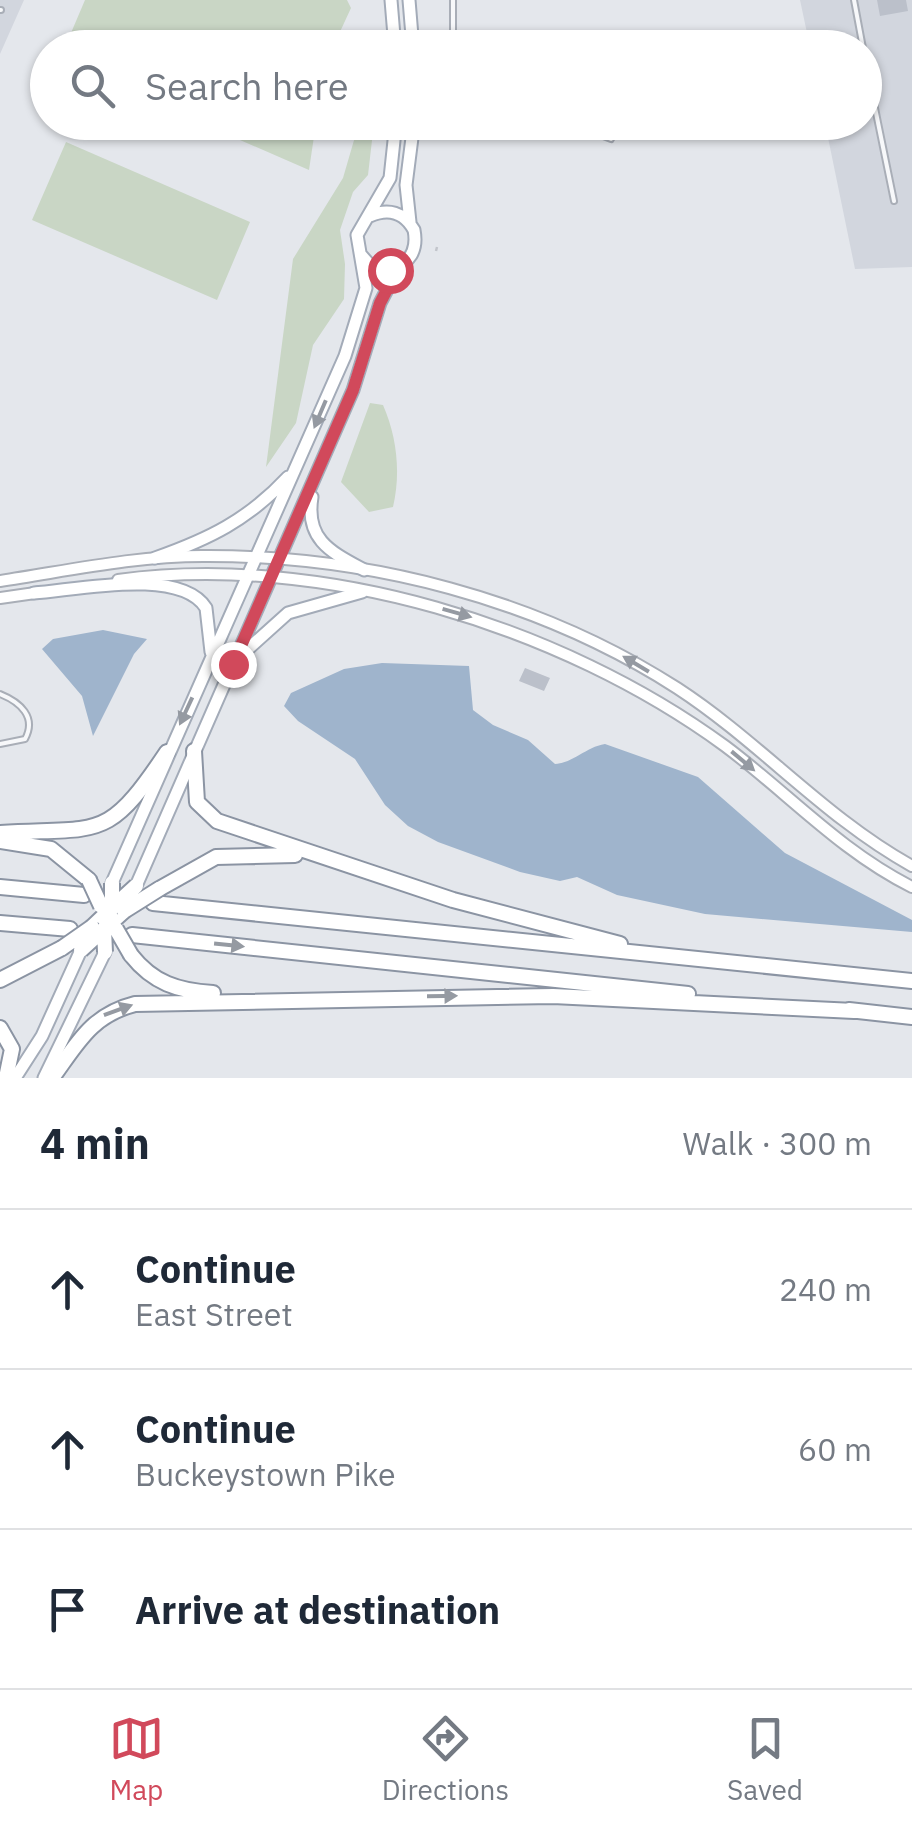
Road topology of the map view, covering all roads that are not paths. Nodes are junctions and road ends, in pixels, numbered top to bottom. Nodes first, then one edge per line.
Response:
1 (391, 0) edge
2 (410, 0) edge
3 (453, 0) edge
4 (854, 0) edge
5 (394, 30) edge
6 (412, 30) edge
7 (453, 30) edge
8 (860, 30) edge
9 (394, 140) edge
10 (412, 140) edge
11 (882, 140) edge
12 (894, 202) dead end
13 (370, 216) junction
14 (410, 222) junction
15 (361, 255) junction
16 (399, 267) junction
17 (298, 467) junction
18 (315, 476) junction
19 (155, 558) junction
20 (255, 558) junction
21 (278, 561) junction
22 (364, 570) junction
23 (247, 577) junction
24 (270, 580) junction
25 (0, 581) edge
26 (362, 592) junction
27 (34, 593) junction
28 (0, 598) edge
29 (210, 659) junction
30 (233, 664) junction
31 (0, 694) edge
32 (0, 744) edge
33 (194, 751) junction
34 (167, 752) junction
35 (0, 833) edge
36 (0, 841) edge
37 (316, 857) junction
38 (912, 866) edge
39 (112, 882) joint
40 (136, 886) joint
41 (0, 887) edge
42 (912, 887) edge
43 (84, 896) dead end
44 (156, 896) junction
45 (108, 918) junction
46 (0, 923) edge
47 (70, 929) dead end
48 (132, 935) dead end
49 (81, 950) joint
50 (634, 951) junction
51 (105, 952) joint
52 (0, 980) edge
53 (912, 981) edge
54 (293, 999) junction
55 (854, 1011) junction
56 (912, 1017) edge
57 (0, 1028) edge
58 (6, 1078) edge
59 (15, 1078) edge
60 (48, 1078) edge

1 - 5 main road
2 - 6 main road
3 - 7 lane
4 - 8 lane
9 - 13 main road
10 - 14 main road
11 - 12 lane
13 - 14 main road
13 - 15 main road
14 - 16 main road
15 - 16 main road
15 -> 17 main road
16 - 18 main road
17 - 19 main road
17 - 20 main road
18 - 21 main road
18 - 22 main road
19 - 20 main road
19 - 25 main road
20 - 21 main road
20 - 23 main road
21 - 22 main road
21 - 24 main road
38 -> 22 main road
23 - 24 main road
23 - 27 main road
23 - 29 main road
24 - 26 main road
24 - 30 main road
26 - 30 main road
26 -> 42 main road
27 - 28 main road
27 - 29 main road
29 -> 34 main road
30 - 33 main road
31 - 32 lane
33 - 37 highway
33 - 40 main road
34 - 35 highway
34 - 39 main road
36 - 45 highway, bridge
37 - 44 highway
37 - 50 highway
39 - 45 highway, bridge
40 - 45 highway, bridge
41 - 43 highway
44 - 45 highway, bridge
44 - 50 highway
45 - 49 highway, bridge
45 - 51 highway, bridge
45 - 52 highway, bridge
45 - 54 highway, bridge
46 - 47 highway
48 -> 55 highway
49 - 59 main road
50 - 53 highway
51 - 60 main road
54 -> 55 highway
60 -> 54 highway
55 - 56 highway
57 - 58 highway

